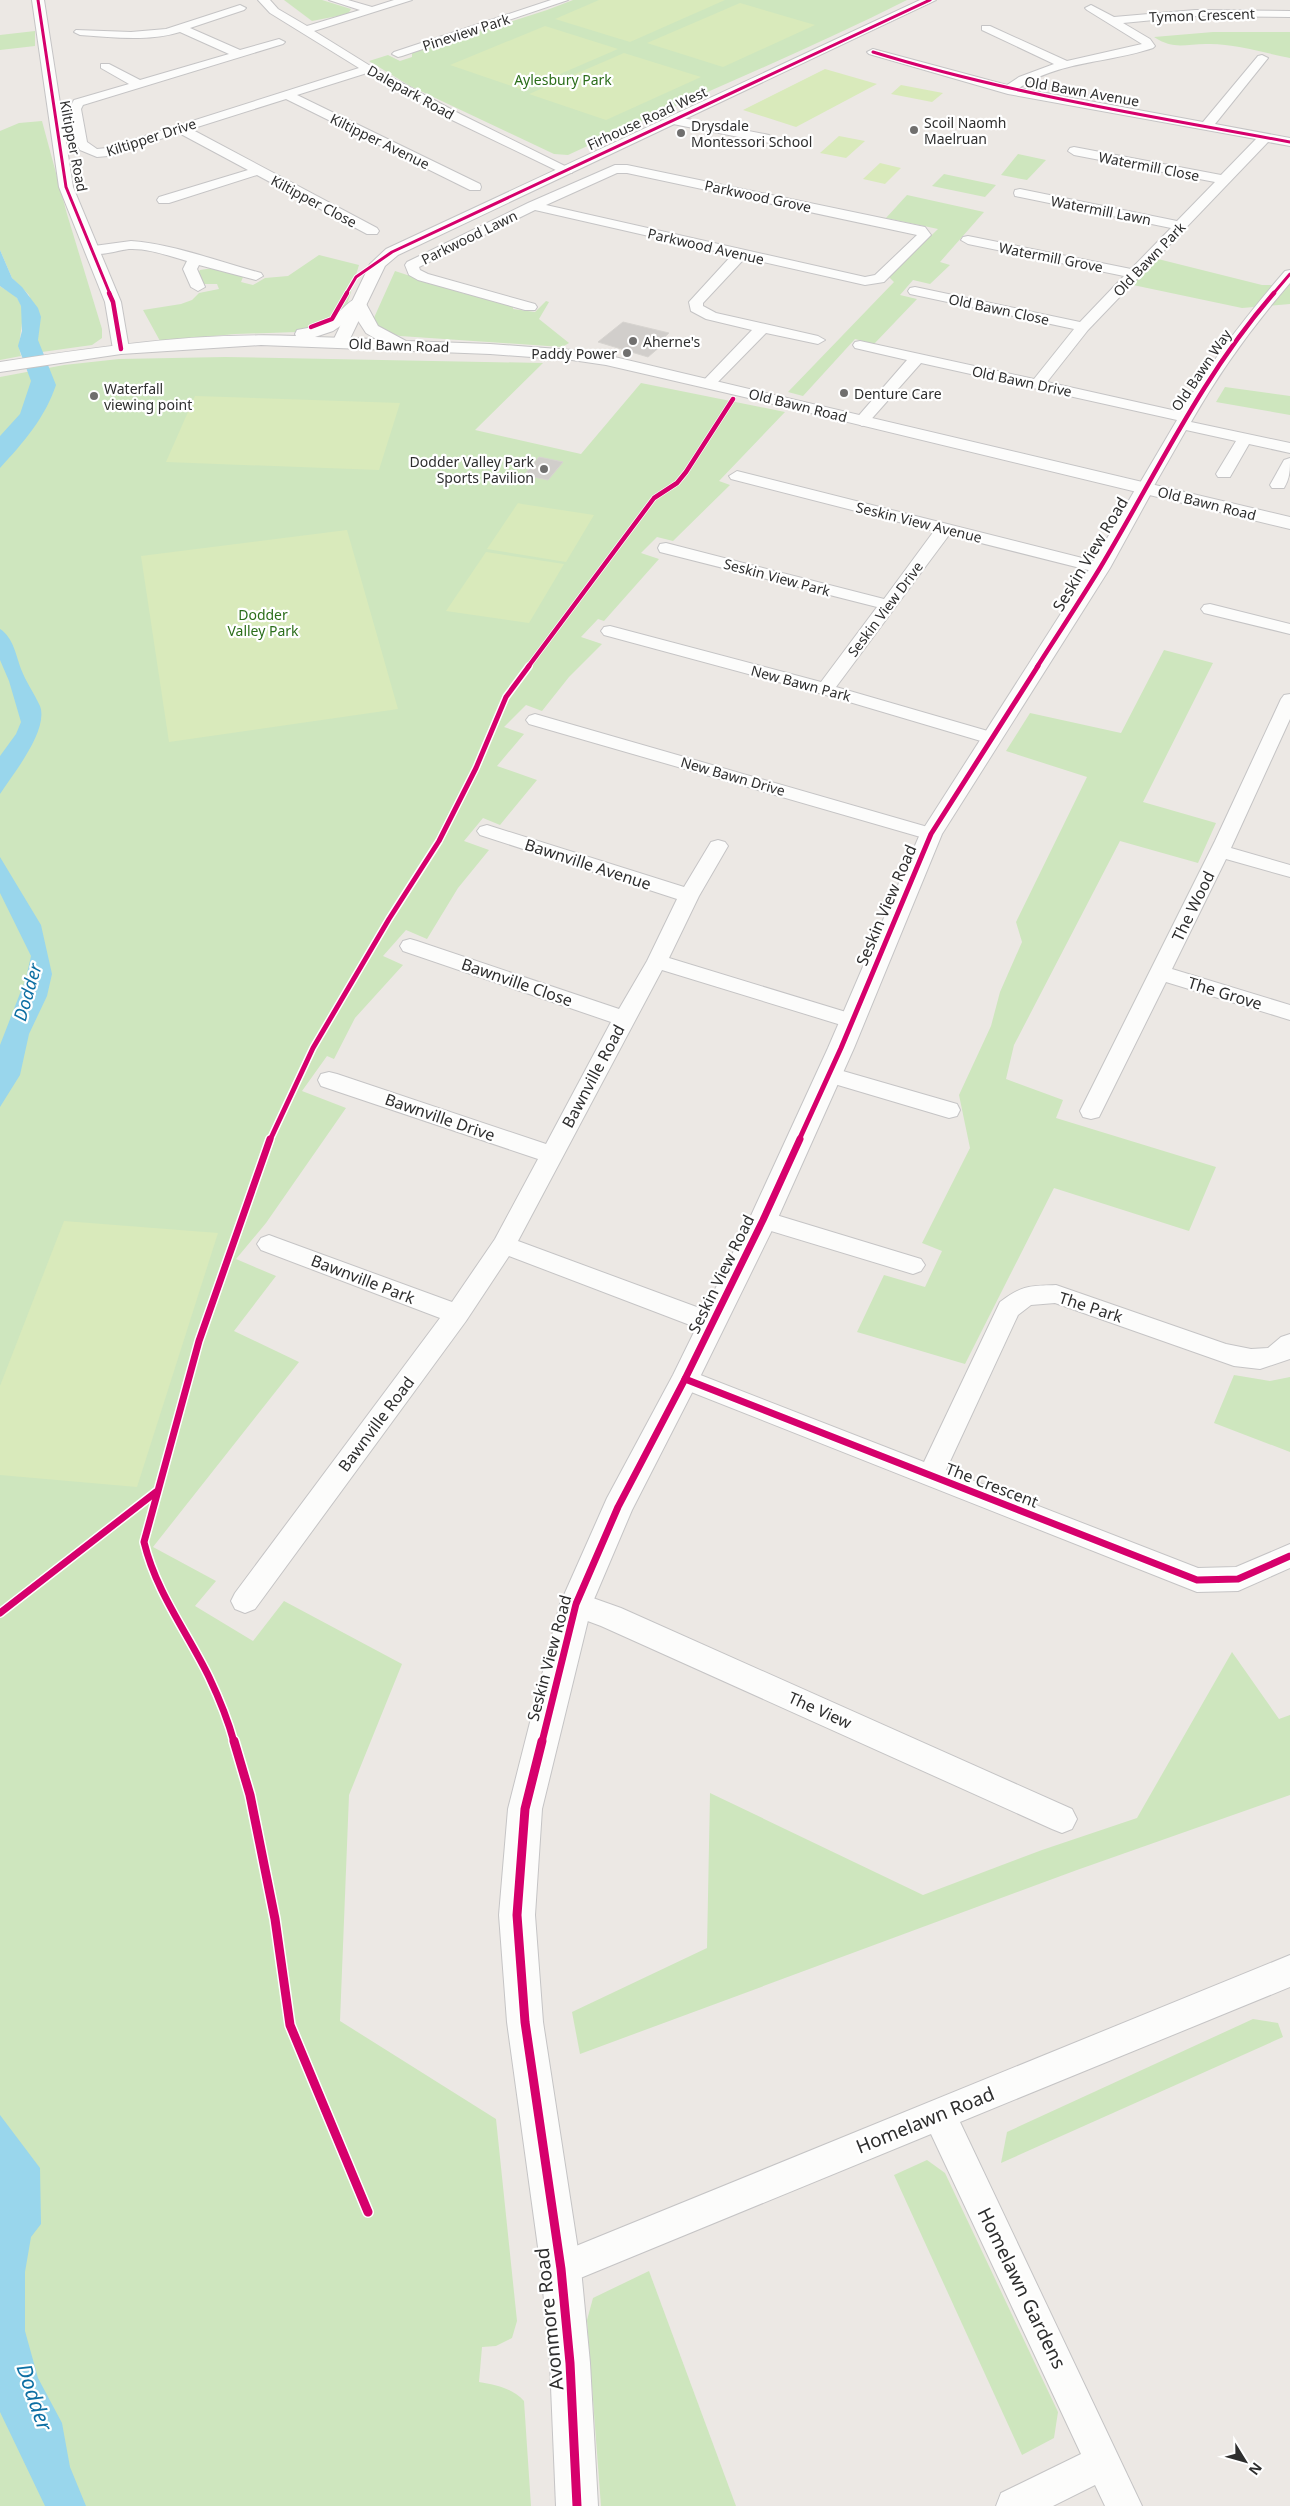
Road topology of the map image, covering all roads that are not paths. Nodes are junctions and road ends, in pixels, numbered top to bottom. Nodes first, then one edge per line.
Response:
1 (38, 0) edge
2 (264, 0) edge
3 (334, 0) edge
4 (406, 0) edge
5 (535, 0) edge
6 (930, 0) edge
7 (557, 2) edge
8 (240, 8) dead end
9 (1091, 8) dead end
10 (372, 10) junction
11 (1290, 14) edge
12 (1114, 20) junction
13 (181, 28) junction
14 (986, 28) dead end
15 (306, 30) junction
16 (80, 32) dead end
17 (280, 42) dead end
18 (873, 52) dead end
19 (239, 54) junction
20 (398, 54) dead end
21 (1262, 58) dead end
22 (1064, 64) junction
23 (104, 66) dead end
24 (368, 69) junction
25 (140, 85) junction
26 (1008, 90) junction
27 (285, 94) junction
28 (672, 120) junction
29 (1207, 126) junction
30 (179, 128) junction
31 (1265, 137) junction
32 (769, 139) dead end
33 (1290, 142) edge
34 (1074, 151) dead end
35 (567, 170) junction
36 (257, 171) junction
37 (1225, 180) junction
38 (475, 187) dead end
39 (1020, 193) dead end
40 (164, 200) dead end
41 (533, 206) junction
42 (1182, 226) junction
43 (372, 231) dead end
44 (968, 240) dead end
45 (94, 250) junction
46 (741, 254) junction
47 (195, 260) junction
48 (1134, 274) junction
49 (1290, 274) edge
50 (256, 276) dead end
51 (879, 279) joint
52 (198, 287) dead end
53 (915, 291) dead end
54 (358, 303) junction
55 (530, 307) dead end
56 (1083, 327) junction
57 (762, 328) junction
58 (818, 340) dead end
59 (340, 343) junction
60 (174, 344) junction
61 (406, 345) junction
62 (860, 345) dead end
63 (121, 349) junction
64 (917, 358) junction
65 (4, 367) edge
66 (708, 384) junction
67 (1037, 385) junction
68 (862, 420) junction
69 (1182, 420) junction
70 (1245, 438) junction
71 (1290, 448) edge
72 (1290, 463) edge
73 (1224, 474) dead end
74 (737, 476) dead end
75 (1278, 485) dead end
76 (1145, 488) junction
77 (1290, 523) edge
78 (945, 528) junction
79 (666, 548) dead end
80 (1100, 568) junction
81 (888, 605) junction
82 (1210, 609) dead end
83 (1290, 629) edge
84 (610, 631) dead end
85 (825, 689) junction
86 (1290, 699) edge
87 (535, 720) dead end
88 (991, 738) junction
89 (1280, 742) edge
90 (487, 831) dead end
91 (932, 834) junction
92 (718, 846) dead end
93 (1220, 851) junction
94 (1290, 870) edge
95 (689, 896) junction
96 (410, 946) dead end
97 (657, 961) junction
98 (1161, 973) junction
99 (1290, 1012) edge
100 (624, 1019) junction
101 (851, 1022) junction
102 (829, 1075) junction
103 (328, 1080) dead end
104 (949, 1110) dead end
105 (1092, 1111) dead end
106 (552, 1155) junction
107 (763, 1220) junction
108 (269, 1244) dead end
109 (504, 1245) junction
110 (913, 1265) dead end
111 (457, 1314) junction
112 (712, 1324) junction
113 (1290, 1344) edge
114 (686, 1379) junction
115 (930, 1476) junction
116 (1290, 1556) edge
117 (245, 1600) dead end
118 (576, 1604) junction
119 (1062, 1819) dead end
120 (1287, 1977) edge
121 (939, 2114) junction
122 (541, 2131) joint
123 (561, 2269) junction
124 (1104, 2462) junction
125 (577, 2506) edge
126 (1014, 2506) edge
127 (1124, 2506) edge

1 - 45 street, Kiltipper Road
2 - 15 street, Dalepark Road
3 - 10 street
4 - 10 street
5 - 7 street
6 - 28 street, Firhouse Road West
7 - 20 street, Pineview Park
8 - 13 street
9 - 12 street, Tymon Crescent
10 - 15 street
11 - 12 street, Tymon Crescent
12 - 22 street, Tymon Crescent
13 - 16 street
13 - 19 street
14 - 22 street
15 - 24 street, Dalepark Road
17 - 19 street, Kiltipper Drive
18 - 26 street, Old Bawn Avenue
19 - 25 street, Kiltipper Drive
21 - 29 street
22 - 26 street, Tymon Crescent
23 - 25 street
24 - 27 street, Kiltipper Drive
24 - 35 street, Dalepark Road
25 - 30 street, Kiltipper Drive
26 - 29 street, Old Bawn Avenue
27 - 30 street, Kiltipper Drive
27 - 38 street, Kiltipper Avenue
28 - 32 street
28 - 35 street, Firhouse Road West
29 - 31 street, Old Bawn Avenue
30 - 36 street, Kiltipper Close
31 - 33 street, Old Bawn Avenue
31 - 37 street, Old Bawn Park
34 - 37 street, Watermill Close
35 - 54 street, Firhouse Road West
36 - 40 street, Kiltipper Close
36 - 43 street, Kiltipper Close
37 - 42 street, Old Bawn Park
39 - 42 street, Watermill Lawn
41 - 46 street, Parkwood Avenue
41 - 51 street, Parkwood Grove
41 - 55 street, Parkwood Lawn
42 - 48 street, Old Bawn Park
44 - 48 street, Watermill Grove
45 - 47 street
45 - 63 street, Kiltipper Road
46 - 51 street, Parkwood Avenue
46 - 57 street
47 - 50 street
47 - 52 street
48 - 56 street, Old Bawn Park
49 - 69 street, Old Bawn Way
53 - 56 street, Old Bawn Close
54 - 59 street, Firhouse Road West
54 - 60 street
54 - 61 street
56 - 67 street, Old Bawn Park
57 - 58 street
57 - 66 street
59 - 60 street, Old Bawn Road
59 - 61 street, Old Bawn Road
60 - 63 street, Old Bawn Road
61 - 66 street, Old Bawn Road
62 - 64 street, Old Bawn Drive
63 - 65 street, Old Bawn Road
64 - 67 street, Old Bawn Drive
64 - 68 street
66 - 68 street, Old Bawn Road
67 - 69 street, Old Bawn Drive
68 - 76 street, Old Bawn Road
69 - 70 street, Old Bawn Drive
69 - 76 street, Old Bawn Way
70 - 71 street, Old Bawn Drive
70 - 73 street
72 - 75 street
74 - 78 street, Seskin View Avenue
76 - 77 street, Old Bawn Road
76 - 80 street, Seskin View Road
78 - 80 street, Seskin View Avenue
78 - 81 street, Seskin View Drive
79 - 81 street, Seskin View Park
80 - 88 street, Seskin View Road
81 - 85 street, Seskin View Drive
82 - 83 street
84 - 85 street, New Bawn Park
85 - 88 street, New Bawn Park
86 - 89 street, The Wood
87 - 91 street, New Bawn Drive
88 - 91 street, Seskin View Road
89 - 93 street, The Wood
90 - 95 street, Bawnville Avenue
91 - 101 street, Seskin View Road
92 - 95 street, Bawnville Road
93 - 94 street
93 - 98 street, The Wood
95 - 97 street, Bawnville Road
96 - 100 street, Bawnville Close
97 - 100 street, Bawnville Road
97 - 101 street
98 - 99 street, The Grove
98 - 105 street, The Wood
100 - 106 street, Bawnville Road
101 - 102 street, Seskin View Road
102 - 104 street
102 - 107 street, Seskin View Road
103 - 106 street, Bawnville Drive
106 - 109 street, Bawnville Road
107 - 110 street, Seskin View Road
107 - 112 street, Seskin View Road
108 - 111 street, Bawnville Park
109 - 111 street, Bawnville Road
109 - 112 street
111 - 117 street, Bawnville Road
112 - 114 street, Seskin View Road
113 - 115 street, The Park
114 - 115 street, The Crescent
114 - 118 street, Seskin View Road
115 - 116 street, The Crescent
118 - 119 street, The View
118 - 122 street, Seskin View Road
120 - 121 street, Homelawn Road
121 - 123 street, Homelawn Road
121 - 124 street, Homelawn Gardens
122 - 123 street, Avonmore Road
123 - 125 street, Avonmore Road
124 - 126 street
124 - 127 street, Homelawn Gardens

